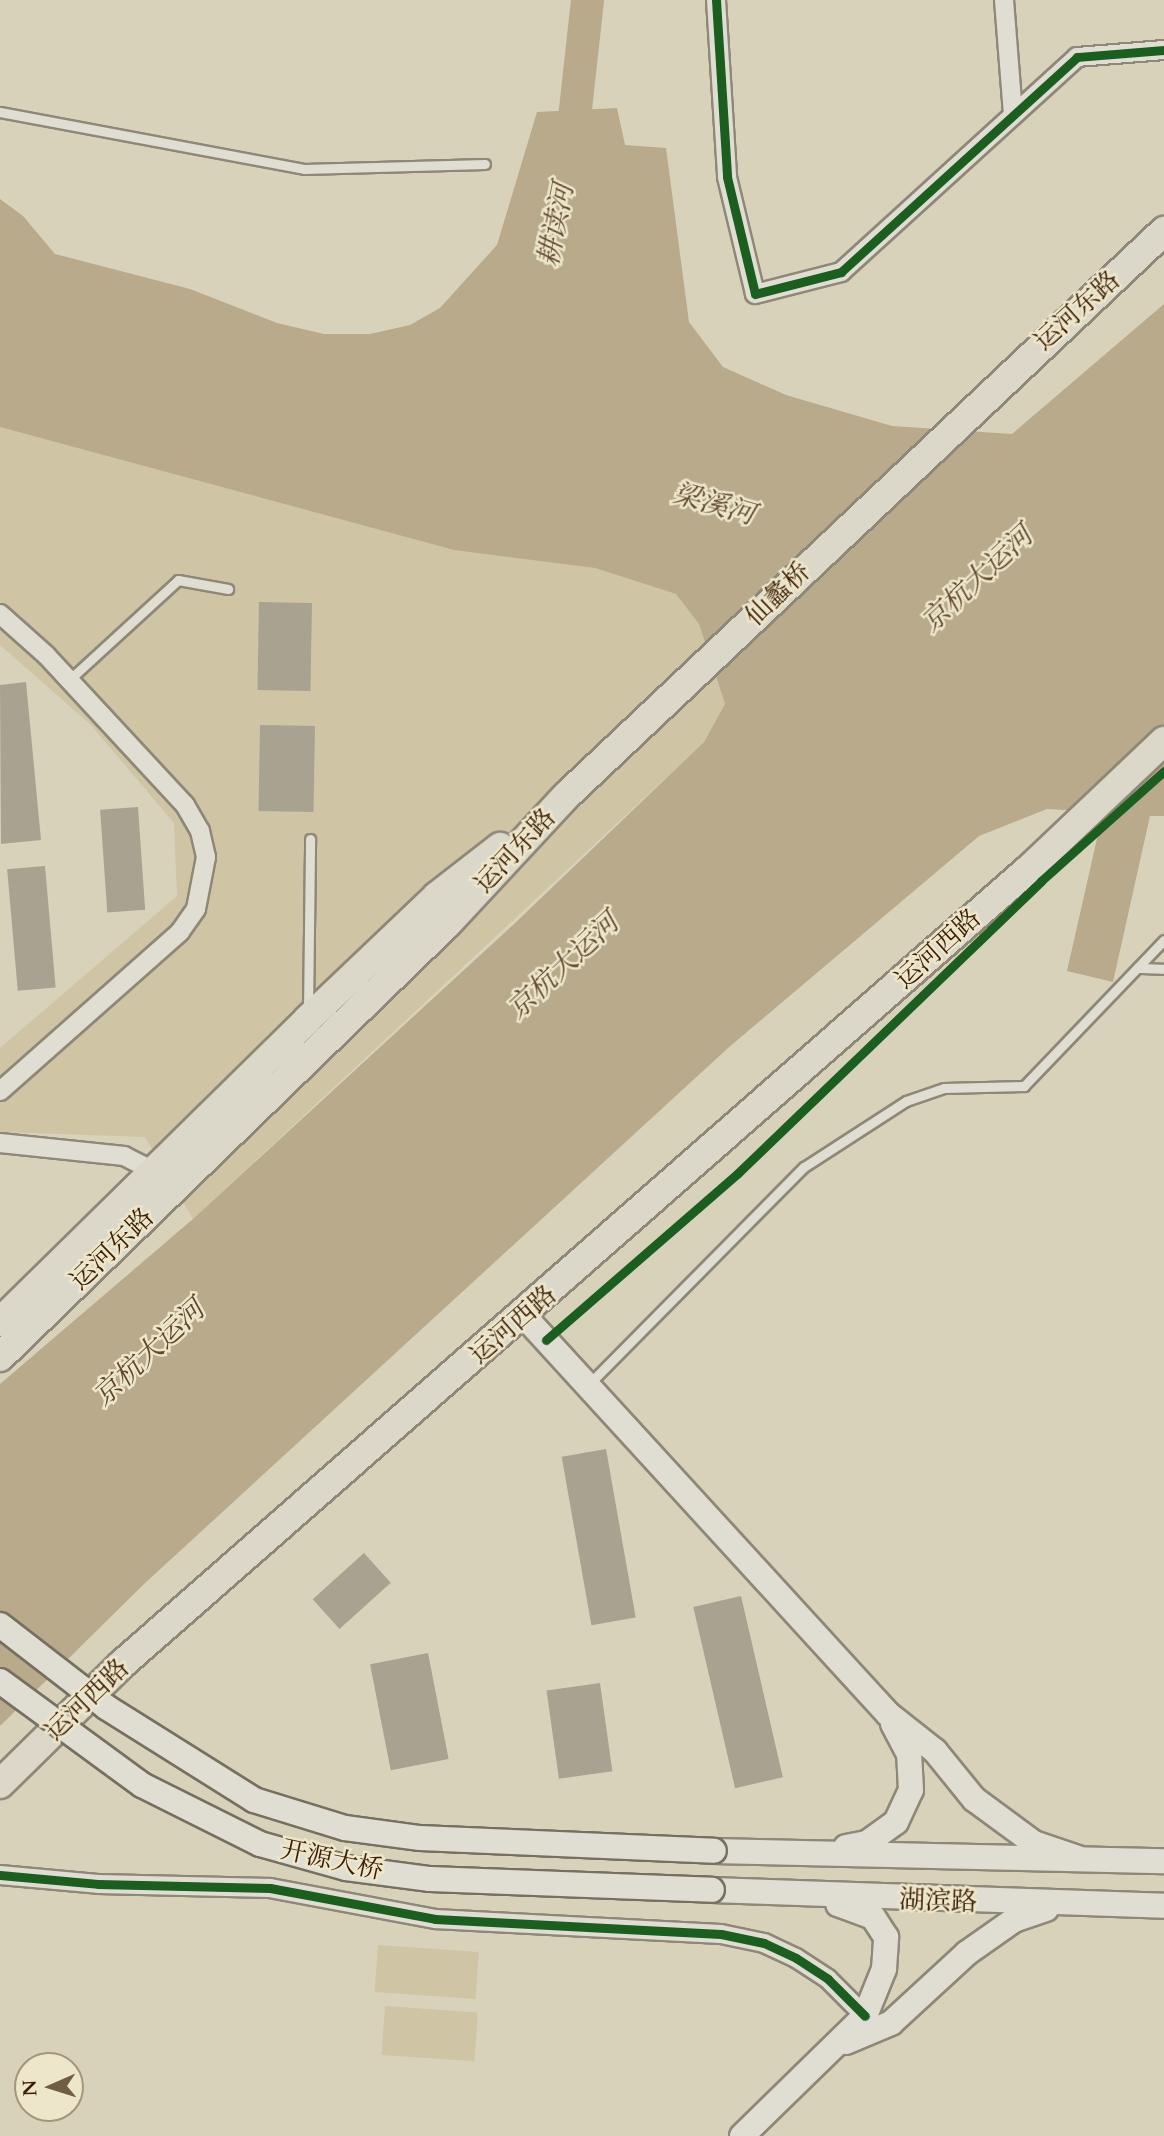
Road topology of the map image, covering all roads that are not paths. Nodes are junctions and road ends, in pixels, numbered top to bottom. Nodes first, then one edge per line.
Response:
1 (716, 0) edge
2 (1004, 0) edge
3 (1164, 50) edge
4 (0, 112) edge
5 (1013, 115) junction
6 (485, 164) dead end
7 (1164, 231) edge
8 (989, 391) joint
9 (228, 589) dead end
10 (0, 614) edge
11 (69, 680) junction
12 (1164, 741) edge
13 (566, 796) junction
14 (310, 839) dead end
15 (1164, 940) edge
16 (1138, 968) junction
17 (1164, 969) edge
18 (308, 1019) junction
19 (0, 1091) edge
20 (0, 1143) edge
21 (157, 1173) junction
22 (524, 1316) junction
23 (0, 1322) edge
24 (0, 1357) edge
25 (588, 1385) junction
26 (0, 1625) edge
27 (0, 1681) edge
28 (888, 1714) junction
29 (0, 1784) edge
30 (807, 1854) junction
31 (1078, 1858) junction
32 (1164, 1861) edge
33 (0, 1875) edge
34 (712, 1890) joint
35 (782, 1894) junction
36 (1060, 1904) junction
37 (1164, 1906) edge
38 (864, 2016) junction
39 (842, 2044) junction
40 (742, 2136) edge

1 - 5 street
2 - 5 street
3 - 5 street
4 - 6 lane
7 - 8 main road, 运河东路
8 - 13 main road, 仙蠡桥
9 - 11 lane
10 - 11 street
11 - 19 street
12 - 22 main road, 运河西路
13 - 18 main road, 运河东路
13 - 24 main road, 运河东路
14 - 18 lane
15 - 16 lane
16 - 17 lane
16 - 25 lane
18 - 21 main road, 运河东路
20 - 21 street
21 - 23 main road, 运河东路
22 - 25 main road
22 - 29 main road, 运河西路
25 - 28 main road
26 - 30 main road, 湖滨路, bridge
27 - 34 main road, 开源大桥, bridge
28 - 30 main road
28 - 31 main road
30 - 31 main road, 湖滨路
31 - 32 main road, 湖滨路
33 - 38 street
34 - 35 main road, 湖滨路
35 - 36 main road, 湖滨路
35 - 38 main road
36 - 37 main road, 湖滨路
36 - 39 main road
38 - 39 main road
39 - 40 main road

